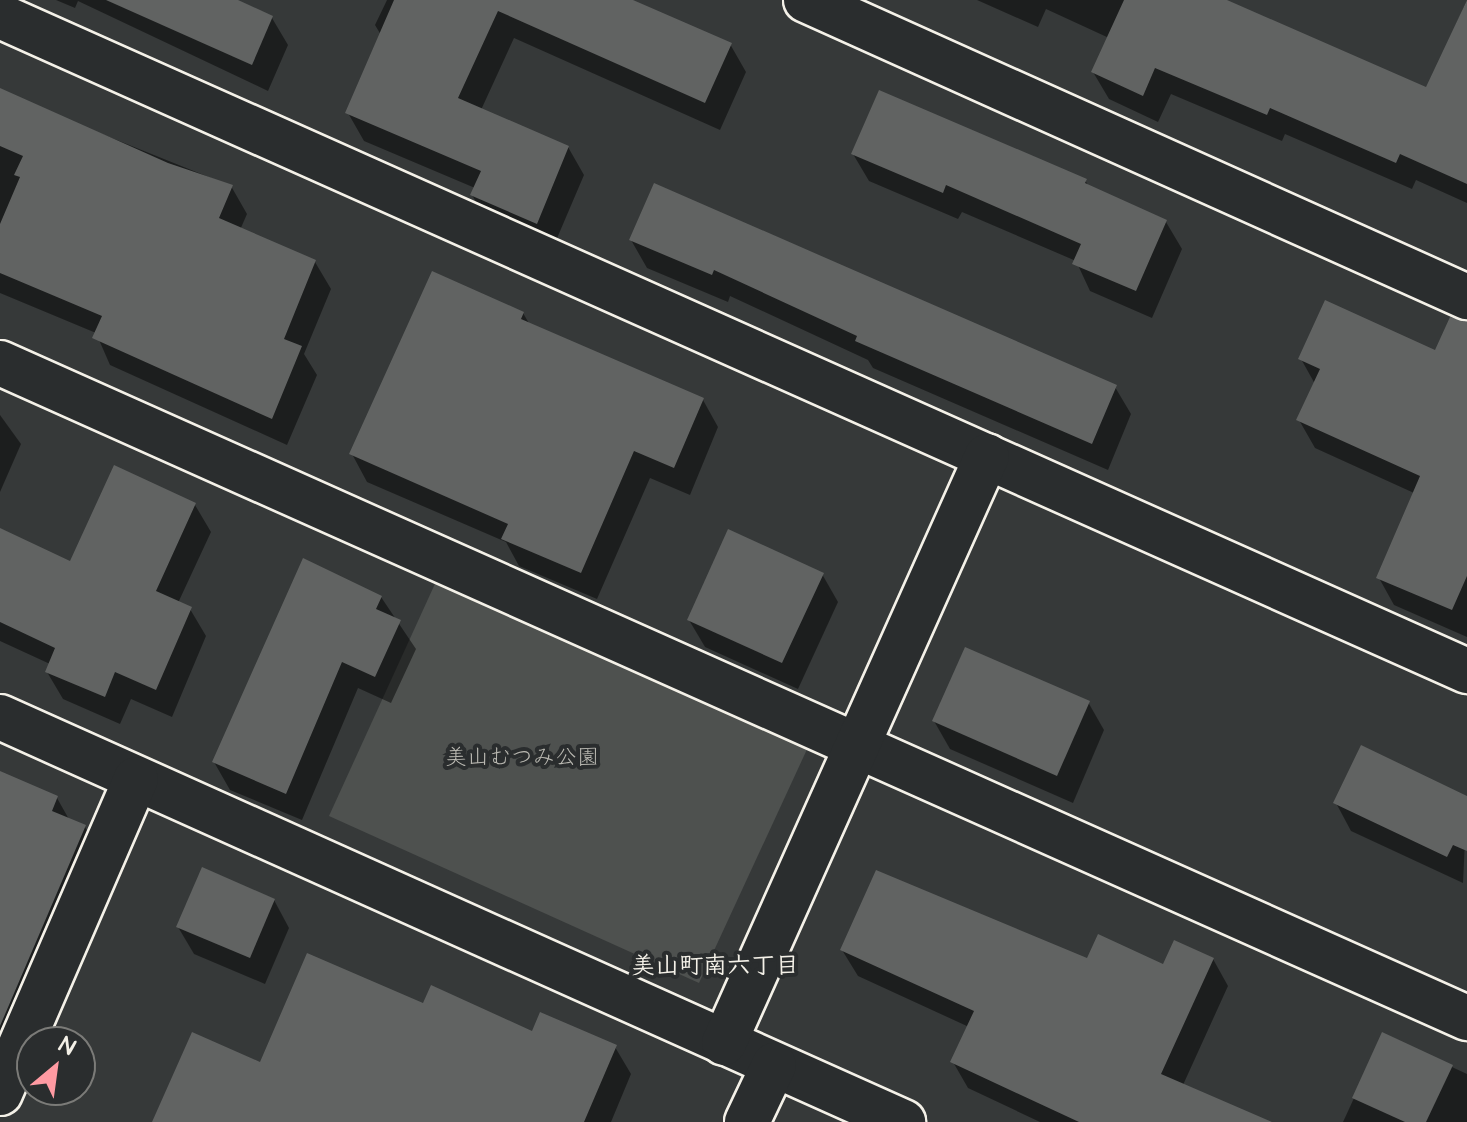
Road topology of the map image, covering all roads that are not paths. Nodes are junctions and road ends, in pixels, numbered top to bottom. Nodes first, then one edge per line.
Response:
1 (806, 0) edge
2 (0, 16) edge
3 (1467, 297) edge
4 (0, 363) edge
5 (987, 456) junction
6 (1467, 671) edge
7 (0, 717) edge
8 (860, 746) junction
9 (136, 779) junction
10 (1467, 1018) edge
11 (724, 1043) junction
12 (774, 1065) junction
13 (0, 1093) edge
14 (747, 1122) edge
15 (903, 1122) edge

1 - 3 street
2 - 5 street
4 - 8 street
5 - 6 street
5 - 8 street
7 - 9 street
8 - 10 street
8 - 11 street
9 - 11 street
9 - 13 street
11 - 12 street
12 - 14 street
12 - 15 street

